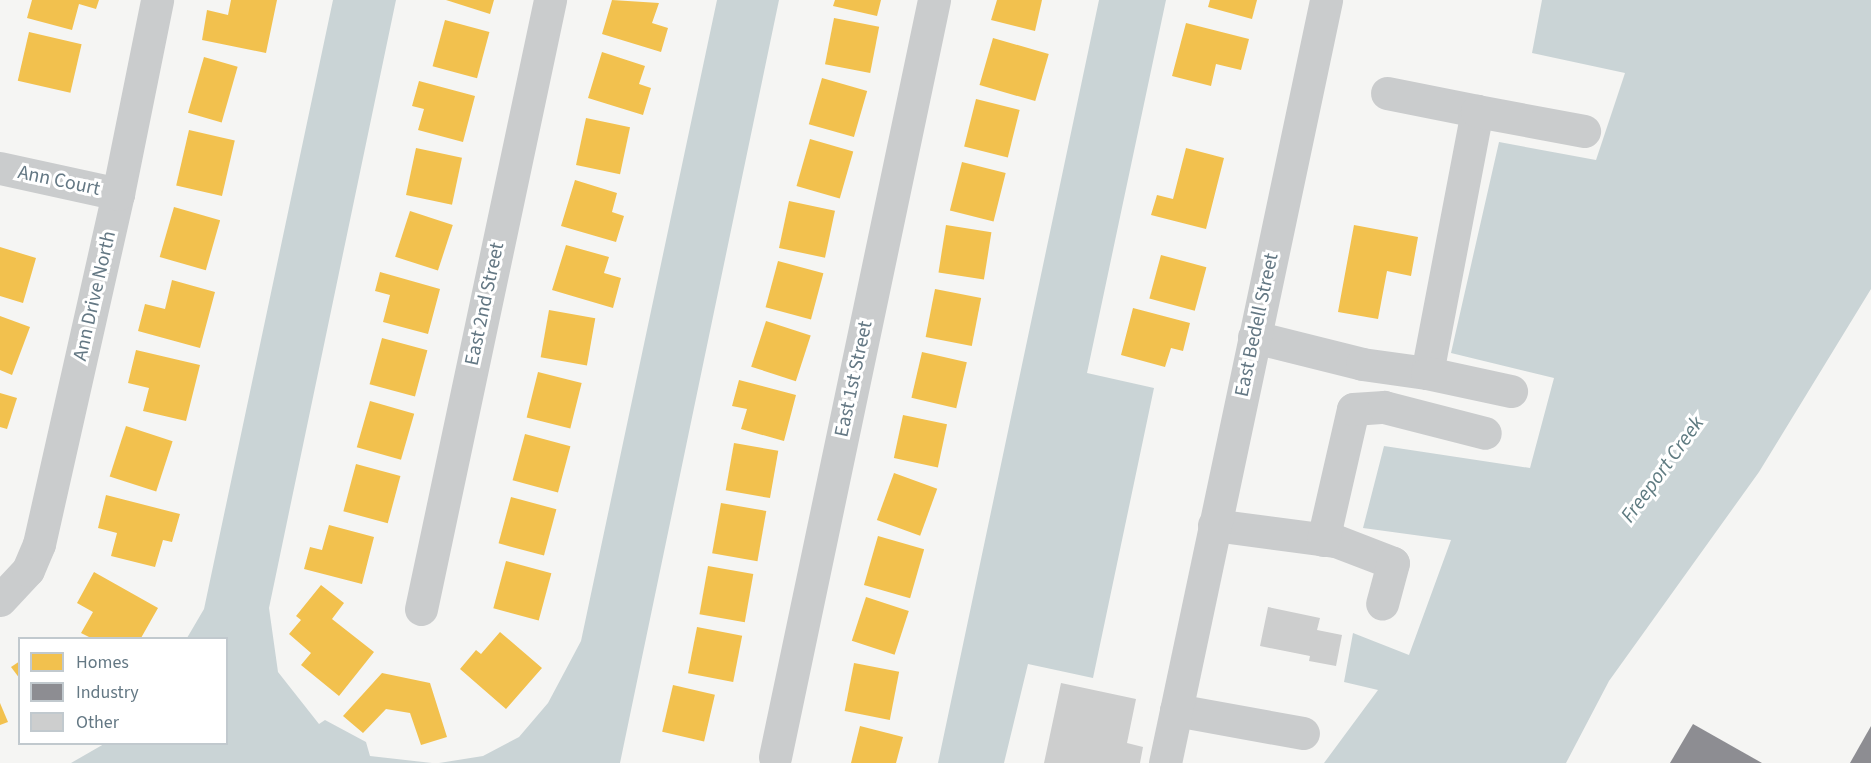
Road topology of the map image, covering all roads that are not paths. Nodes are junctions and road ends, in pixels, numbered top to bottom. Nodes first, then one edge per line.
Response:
1 (157, 0) edge
2 (550, 0) edge
3 (934, 0) edge
4 (1326, 0) edge
5 (1387, 93) dead end
6 (1477, 111) junction
7 (1584, 131) dead end
8 (0, 168) edge
9 (118, 194) junction
10 (1254, 337) junction
11 (1427, 373) junction
12 (1511, 391) dead end
13 (1485, 433) dead end
14 (1214, 525) junction
15 (1323, 540) junction
16 (9, 593) edge
17 (1382, 604) dead end
18 (421, 609) dead end
19 (1176, 710) junction
20 (1303, 733) dead end
21 (776, 758) dead end
22 (1165, 763) edge

1 - 9 street, Ann Drive North
2 - 18 street, East 2nd Street
3 - 21 street, East 1st Street
4 - 10 street, East Bedell Street
5 - 6 street
6 - 7 street
6 - 11 street
8 - 9 street, Ann Court
9 - 16 street, Ann Drive North
10 - 11 street
10 - 14 street, East Bedell Street
11 - 12 street
13 - 15 street
14 - 15 street
14 - 19 street, East Bedell Street
15 - 17 street
19 - 20 street
19 - 22 street, East Bedell Street

